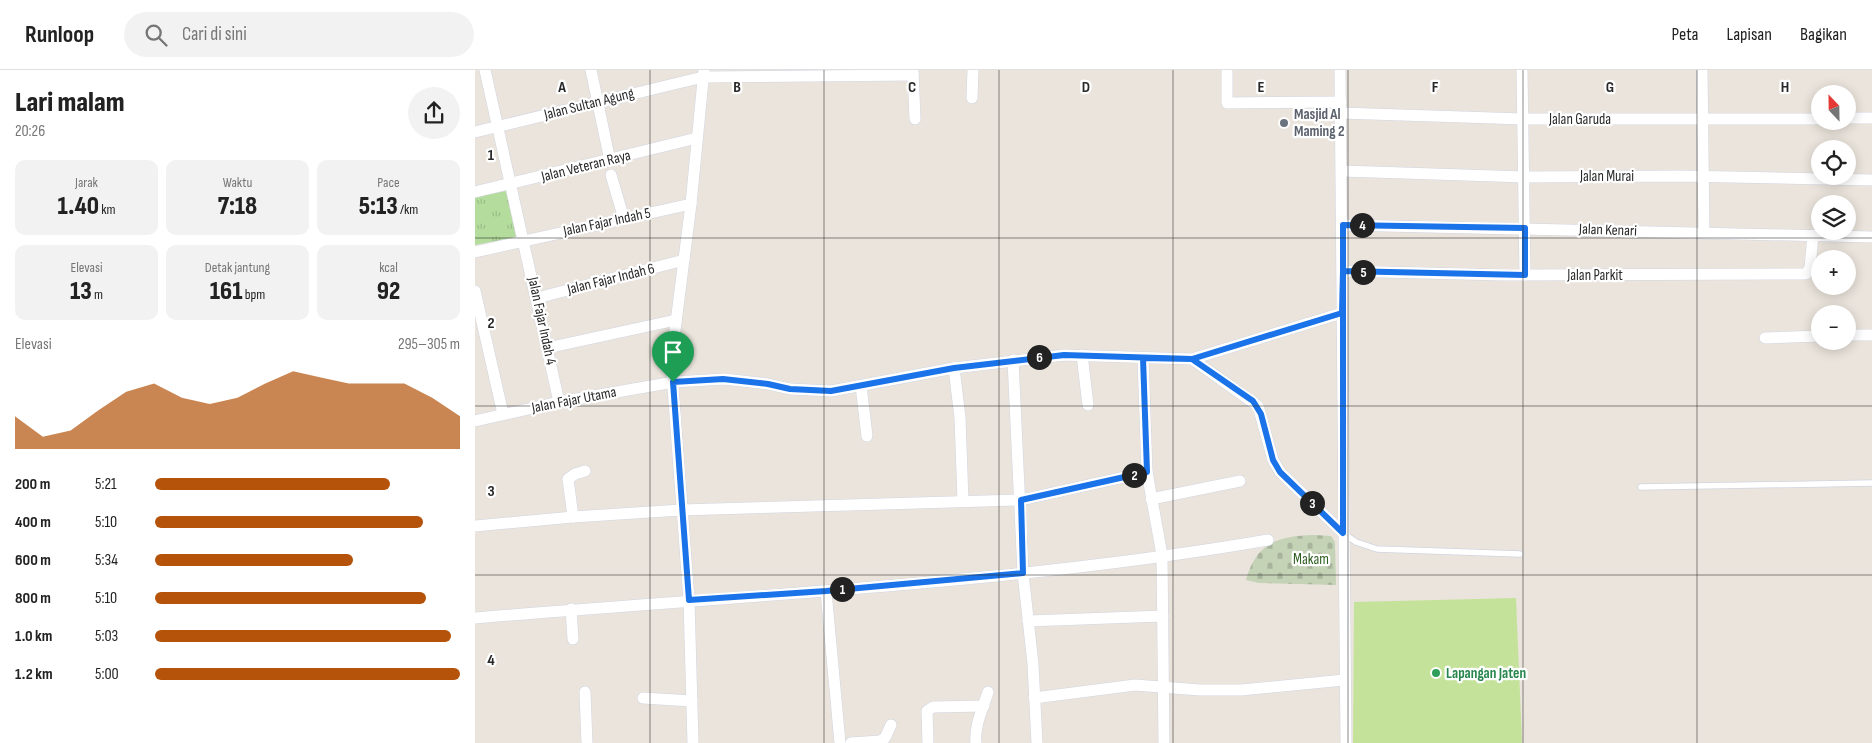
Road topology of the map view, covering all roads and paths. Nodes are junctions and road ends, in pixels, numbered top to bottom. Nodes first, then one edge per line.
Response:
1 (484, 70) edge
2 (591, 70) edge
3 (973, 70) edge
4 (1227, 70) edge
5 (1340, 70) edge
6 (1522, 70) edge
7 (1702, 70) edge
8 (475, 72) edge
9 (913, 72) edge
10 (703, 74) edge
11 (972, 98) dead end
12 (599, 101) junction
13 (1341, 108) junction
14 (1523, 118) junction
15 (1856, 118) edge
16 (1872, 118) edge
17 (915, 119) dead end
18 (1703, 119) junction
19 (1811, 119) edge
20 (498, 127) junction
21 (475, 132) edge
22 (697, 138) junction
23 (610, 161) junction
24 (1342, 171) junction
25 (611, 175) dead end
26 (1703, 176) junction
27 (1525, 177) junction
28 (1872, 180) edge
29 (511, 185) junction
30 (475, 192) edge
31 (691, 204) junction
32 (624, 219) junction
33 (1343, 225) junction
34 (1525, 228) junction
35 (1703, 233) junction
36 (1811, 235) edge
37 (1856, 237) edge
38 (1872, 238) edge
39 (1813, 240) edge
40 (523, 241) junction
41 (475, 252) edge
42 (684, 260) junction
43 (1343, 271) junction
44 (1525, 275) junction
45 (475, 291) edge
46 (537, 298) junction
47 (1342, 313) junction
48 (676, 320) junction
49 (1872, 334) edge
50 (1856, 335) edge
51 (1811, 336) edge
52 (1765, 338) dead end
53 (547, 348) junction
54 (1082, 355) junction
55 (1143, 358) junction
56 (1192, 359) junction
57 (1013, 360) junction
58 (954, 368) junction
59 (673, 382) junction
60 (861, 386) junction
61 (559, 402) junction
62 (1088, 405) dead end
63 (503, 414) junction
64 (475, 421) edge
65 (867, 436) dead end
66 (585, 471) dead end
67 (1147, 472) junction
68 (1240, 481) dead end
69 (1872, 483) edge
70 (1641, 487) dead end
71 (1151, 498) junction
72 (1021, 500) junction
73 (963, 501) junction
74 (681, 510) junction
75 (573, 517) junction
76 (475, 526) edge
77 (1343, 533) junction
78 (1268, 540) dead end
79 (1520, 554) dead end
80 (1162, 555) junction
81 (1023, 573) junction
82 (826, 591) junction
83 (689, 600) junction
84 (571, 610) junction
85 (1163, 616) junction
86 (475, 618) edge
87 (1028, 621) junction
88 (573, 639) dead end
89 (1344, 680) junction
90 (1164, 685) junction
91 (585, 692) dead end
92 (988, 692) dead end
93 (643, 698) dead end
94 (1034, 698) junction
95 (692, 700) junction
96 (984, 706) junction
97 (891, 724) dead end
98 (587, 743) edge
99 (693, 743) edge
100 (840, 743) edge
101 (851, 743) edge
102 (928, 743) edge
103 (976, 743) edge
104 (1037, 743) edge
105 (1164, 743) edge
106 (1346, 743) edge

1 - 8 street
1 - 20 street, Jalan Fajar Indah 4
2 - 12 street
3 - 11 street
4 - 13 street, Jalan Garuda
5 - 13 street
6 - 14 street
7 - 18 street
9 - 10 street, Jalan Sultan Agung
9 - 17 street
10 - 12 street, Jalan Sultan Agung
10 - 22 street
12 - 20 street, Jalan Sultan Agung
12 - 23 street
13 - 14 street, Jalan Garuda
13 - 24 street
14 - 18 street, Jalan Garuda
14 - 27 street
15 - 16 street
18 - 19 street, Jalan Garuda
18 - 26 street
20 - 21 street, Jalan Sultan Agung
20 - 29 street, Jalan Fajar Indah 4
22 - 23 street, Jalan Veteran Raya
22 - 31 street
23 - 29 street, Jalan Veteran Raya
24 - 27 street, Jalan Murai
24 - 33 street
25 - 32 street
26 - 27 street, Jalan Murai
26 - 28 street, Jalan Murai
26 - 35 street
27 - 34 street
29 - 30 street, Jalan Veteran Raya
29 - 40 street, Jalan Fajar Indah 4
31 - 32 street, Jalan Fajar Indah 5
31 - 42 street
32 - 40 street, Jalan Fajar Indah 5
33 - 34 street, Jalan Kenari
33 - 43 street
34 - 35 street, Jalan Kenari
34 - 44 street
35 - 36 street, Jalan Kenari
37 - 38 street, Jalan Kenari
39 - 44 street, Jalan Parkit
40 - 41 street, Jalan Fajar Indah 5
40 - 46 street, Jalan Fajar Indah 4
42 - 46 street, Jalan Fajar Indah 6
42 - 48 street
43 - 44 street, Jalan Parkit
43 - 47 street
45 - 63 street
46 - 53 street, Jalan Fajar Indah 4
47 - 56 street, Jalan Fajar Utama
47 - 77 street
48 - 53 street
48 - 59 street
49 - 50 street
51 - 52 street
53 - 61 street, Jalan Fajar Indah 4
54 - 55 street, Jalan Fajar Utama
54 - 57 street, Jalan Fajar Utama
54 - 62 street
55 - 56 street, Jalan Fajar Utama
55 - 67 street
56 - 77 street
57 - 58 street, Jalan Fajar Utama
57 - 72 street
58 - 60 street, Jalan Fajar Utama
58 - 73 street
59 - 60 street, Jalan Fajar Utama
59 - 61 street, Jalan Fajar Utama
59 - 74 street
60 - 65 street
61 - 63 street, Jalan Fajar Utama
63 - 64 street, Jalan Fajar Utama
66 - 75 street
67 - 71 street
67 - 72 street
68 - 71 street
69 - 70 lane
71 - 80 street
72 - 73 street
72 - 81 street
73 - 74 street
74 - 75 street
74 - 83 street
75 - 76 street
77 - 79 lane
77 - 89 street
78 - 80 street
80 - 81 street
80 - 85 street
81 - 82 street
81 - 87 street
82 - 83 street
82 - 100 street
83 - 84 street
83 - 95 street
84 - 86 street
84 - 88 street
85 - 87 street
85 - 90 street
87 - 94 street
89 - 90 street
89 - 106 street
90 - 94 street
90 - 105 street
91 - 98 street
92 - 96 street
93 - 95 street
94 - 104 street
95 - 99 street
96 - 102 street
96 - 103 street
97 - 101 street

